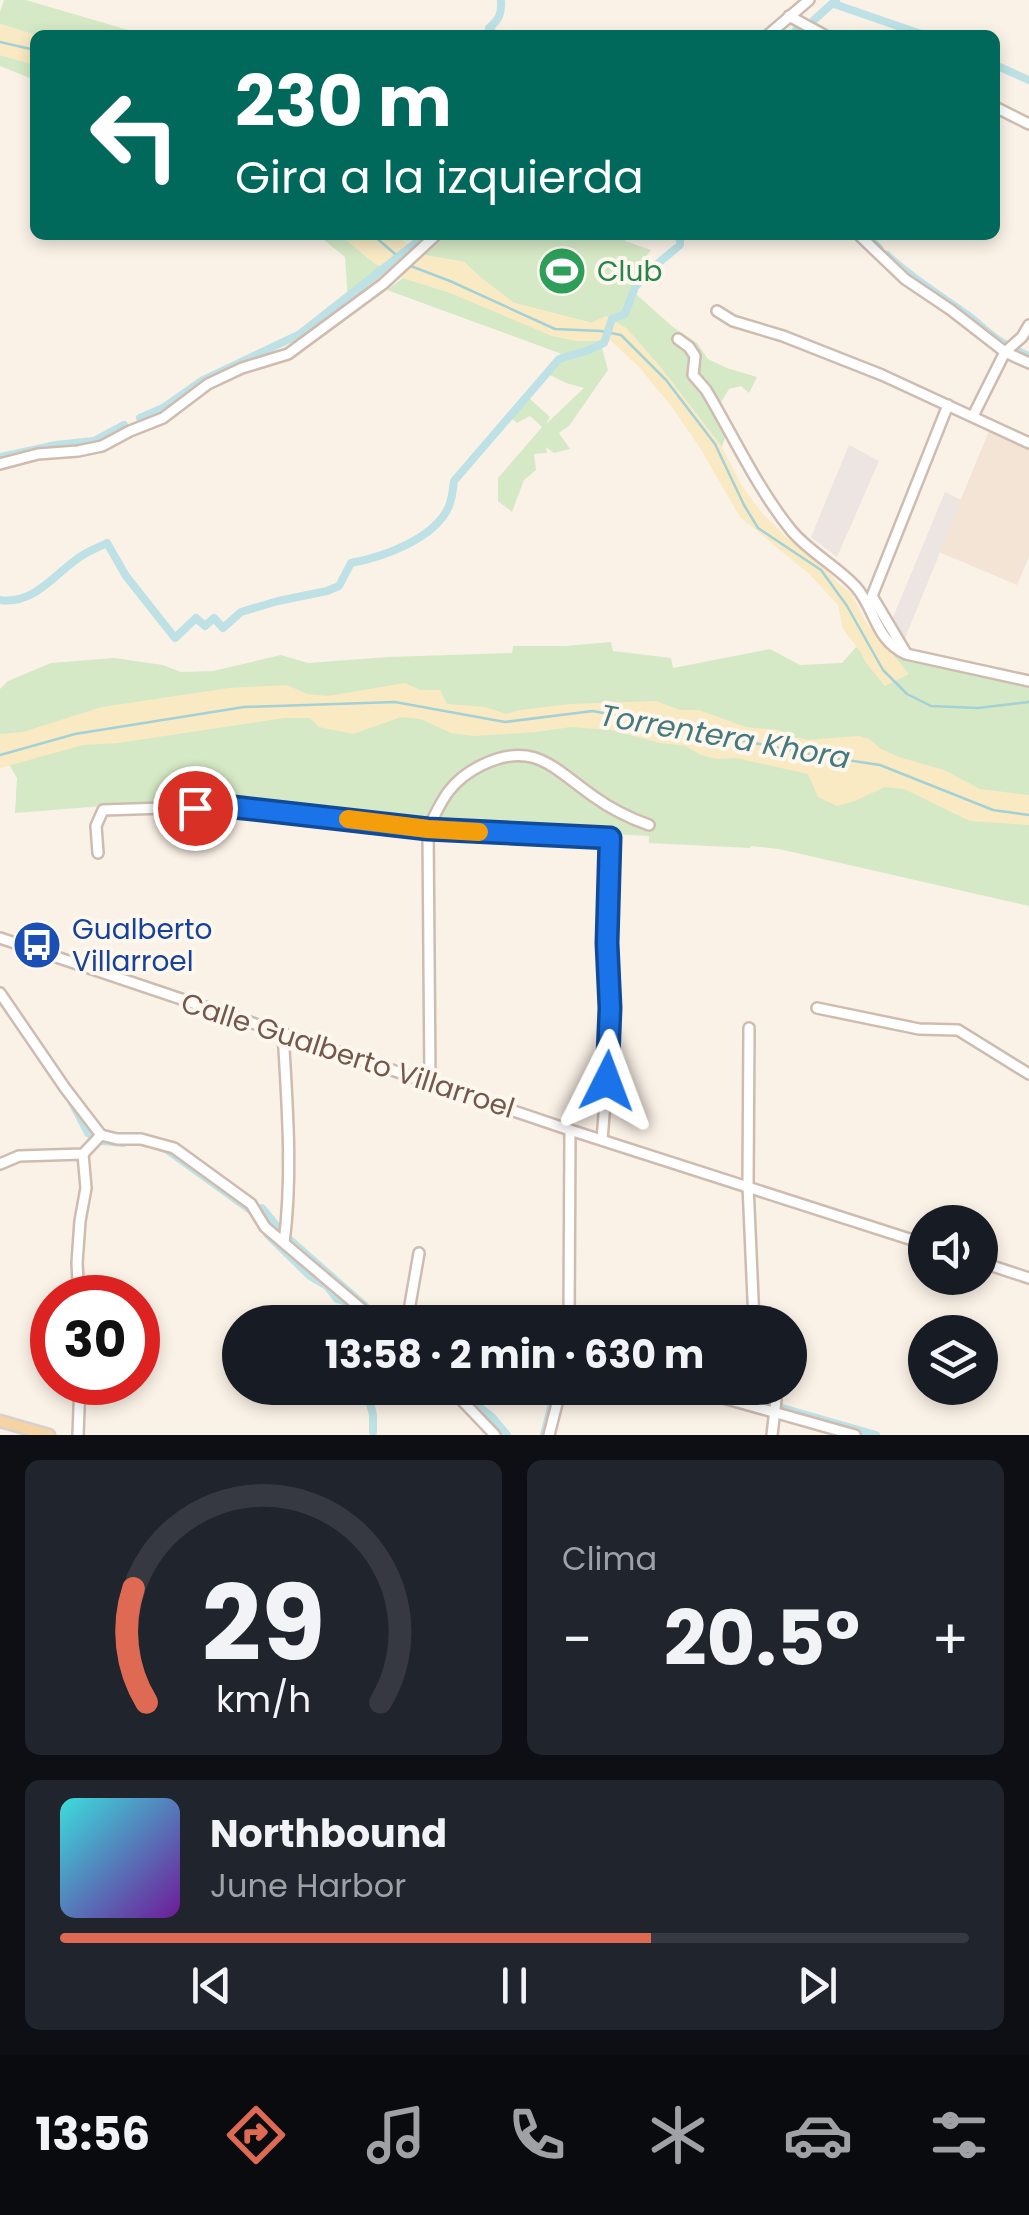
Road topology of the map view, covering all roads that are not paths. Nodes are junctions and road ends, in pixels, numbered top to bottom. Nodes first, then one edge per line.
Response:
1 (809, 0) edge
2 (789, 16) junction
3 (774, 30) edge
4 (815, 30) edge
5 (1000, 110) edge
6 (1029, 124) edge
7 (431, 240) edge
8 (864, 240) edge
9 (718, 312) dead end
10 (1029, 325) edge
11 (678, 339) dead end
12 (1005, 352) junction
13 (1029, 363) edge
14 (948, 405) junction
15 (973, 416) junction
16 (1029, 442) edge
17 (0, 464) edge
18 (906, 654) junction
19 (1029, 681) edge
20 (649, 826) dead end
21 (428, 829) junction
22 (98, 854) dead end
23 (0, 938) edge
24 (0, 992) edge
25 (817, 1008) dead end
26 (749, 1028) dead end
27 (284, 1032) junction
28 (1029, 1074) edge
29 (430, 1080) junction
30 (570, 1130) junction
31 (101, 1135) junction
32 (602, 1140) junction
33 (83, 1154) junction
34 (0, 1164) edge
35 (748, 1186) junction
36 (908, 1238) edge
37 (284, 1243) junction
38 (419, 1253) dead end
39 (998, 1268) edge
40 (77, 1275) edge
41 (1029, 1278) edge
42 (357, 1305) edge
43 (410, 1305) edge
44 (570, 1305) edge
45 (753, 1305) edge
46 (79, 1405) edge
47 (466, 1405) edge
48 (556, 1405) edge
49 (746, 1405) edge
50 (776, 1405) edge
51 (776, 1414) junction
52 (0, 1421) edge
53 (49, 1435) edge
54 (78, 1435) edge
55 (495, 1435) edge
56 (548, 1435) edge
57 (772, 1435) edge
58 (854, 1435) edge

1 - 2 street
2 - 3 street
2 - 4 street
5 - 6 street
7 - 17 street
8 - 12 street
9 - 14 street
10 - 12 street
11 - 18 street
12 - 13 street
12 - 15 street
14 - 15 street
14 - 18 street
15 - 16 street
18 - 19 street
20 - 21 street
21 - 22 street
21 - 29 street
21 - 32 street
23 - 27 street, Calle Gualberto Villarroel
24 - 31 street
25 - 28 street
26 - 35 street
27 - 29 street, Calle Gualberto Villarroel
27 - 37 street
29 - 30 street, Calle Gualberto Villarroel
30 - 32 street, Calle Gualberto Villarroel
30 - 44 street
31 - 33 street
31 - 37 street
32 - 35 street, Calle Gualberto Villarroel
33 - 34 street
33 - 40 street
35 - 36 street, Calle Gualberto Villarroel
35 - 45 street
37 - 42 street
38 - 43 street
39 - 41 street
46 - 54 street
47 - 55 street
48 - 56 street
49 - 51 street
50 - 51 street
51 - 57 street
51 - 58 street
52 - 53 main road

